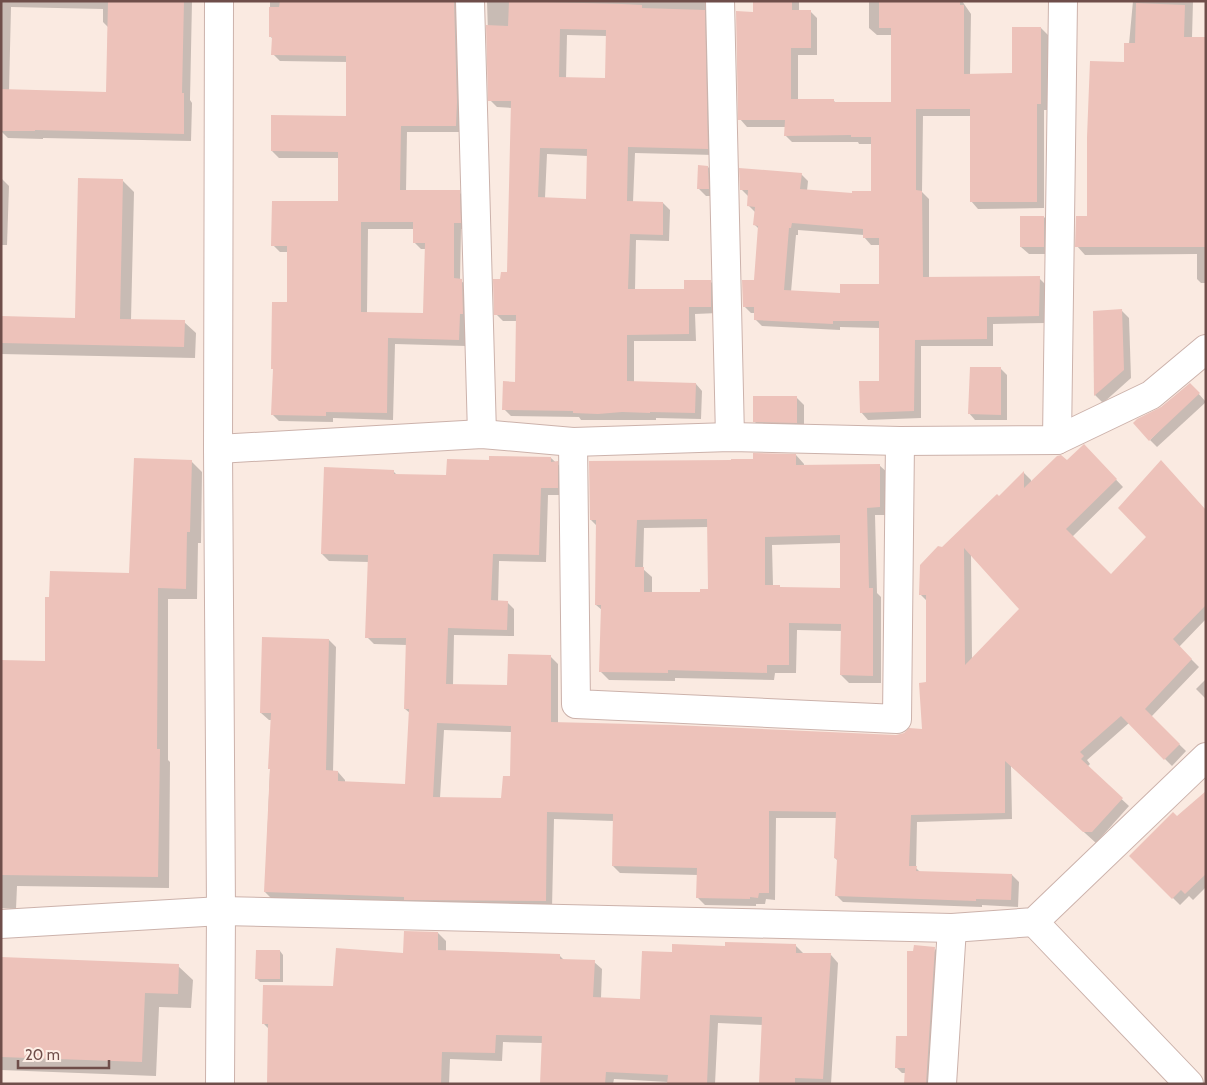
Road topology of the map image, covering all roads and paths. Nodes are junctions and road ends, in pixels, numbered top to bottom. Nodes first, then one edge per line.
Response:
1 (219, 1) edge
2 (470, 1) edge
3 (720, 1) edge
4 (1063, 1) edge
5 (1206, 349) edge
6 (482, 434) junction
7 (730, 438) junction
8 (1057, 440) junction
9 (900, 441) junction
10 (573, 442) junction
11 (218, 449) junction
12 (1206, 757) edge
13 (220, 911) junction
14 (1034, 922) junction
15 (1, 924) edge
16 (952, 928) junction
17 (220, 1084) edge
18 (942, 1084) edge
19 (1190, 1084) edge

1 - 11 street
2 - 6 street
3 - 7 street
4 - 8 street
5 - 8 street
6 - 10 street
6 - 11 street
7 - 9 street
7 - 10 street
8 - 9 street
9 - 10 street
11 - 13 street
12 - 14 street
13 - 15 street
13 - 16 street
13 - 17 street
14 - 16 street
14 - 19 street
16 - 18 street

